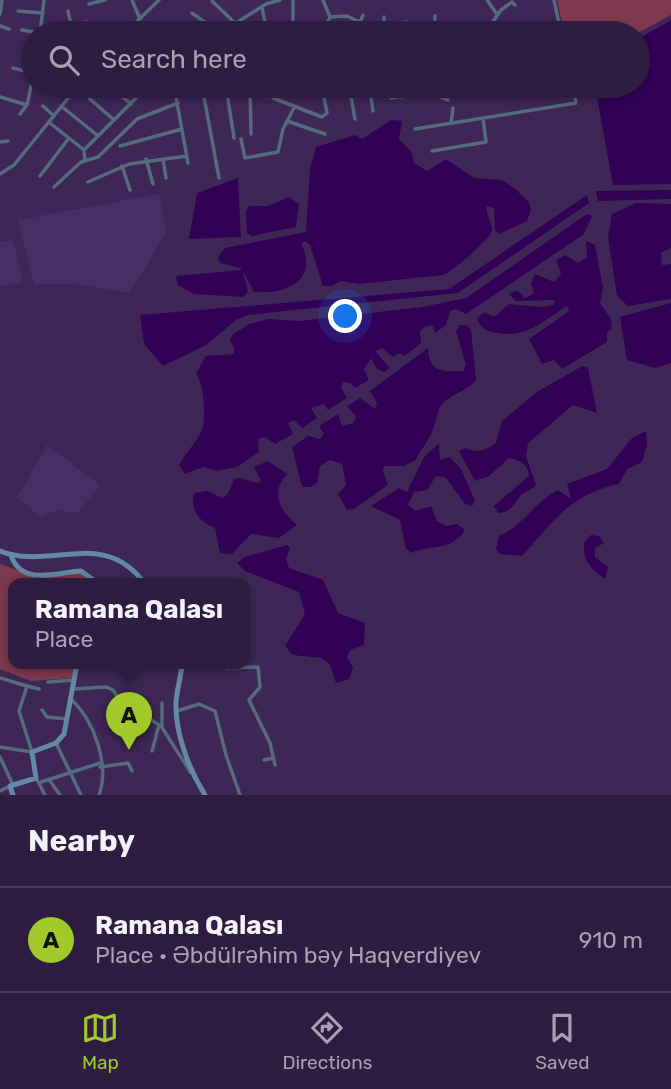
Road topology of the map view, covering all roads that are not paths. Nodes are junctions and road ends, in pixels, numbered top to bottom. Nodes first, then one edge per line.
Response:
1 (2, 0) edge
2 (44, 0) edge
3 (105, 0) edge
4 (132, 0) edge
5 (159, 0) edge
6 (280, 0) edge
7 (293, 0) edge
8 (323, 0) edge
9 (487, 0) edge
10 (520, 0) edge
11 (554, 0) edge
12 (212, 1) edge
13 (267, 3) edge
14 (89, 4) dead end
15 (18, 11) dead end
16 (68, 11) dead end
17 (43, 13) junction
18 (192, 13) dead end
19 (0, 14) edge
20 (497, 14) junction
21 (363, 15) dead end
22 (330, 16) junction
23 (435, 16) dead end
24 (384, 17) dead end
25 (42, 21) edge
26 (70, 21) edge
27 (138, 21) joint
28 (203, 21) edge
29 (233, 21) edge
30 (238, 21) edge
31 (267, 21) edge
32 (293, 21) edge
33 (328, 21) edge
34 (358, 21) edge
35 (360, 21) edge
36 (384, 21) edge
37 (434, 21) edge
38 (493, 21) edge
39 (558, 21) edge
40 (0, 26) edge
41 (9, 29) dead end
42 (13, 68) dead end
43 (21, 70) edge
44 (0, 97) edge
45 (28, 98) edge
46 (68, 98) edge
47 (124, 98) edge
48 (137, 98) edge
49 (177, 98) edge
50 (204, 98) edge
51 (228, 98) edge
52 (250, 98) edge
53 (273, 98) edge
54 (325, 98) edge
55 (351, 98) edge
56 (371, 98) edge
57 (442, 98) edge
58 (575, 98) edge
59 (90, 99) dead end
60 (448, 100) dead end
61 (178, 103) junction
62 (131, 104) junction
63 (27, 105) junction
64 (43, 106) dead end
65 (61, 106) junction
66 (295, 106) junction
67 (453, 108) dead end
68 (373, 111) dead end
69 (20, 114) dead end
70 (54, 116) junction
71 (483, 118) junction
72 (355, 119) dead end
73 (114, 120) junction
74 (287, 121) junction
75 (49, 122) junction
76 (451, 123) junction
77 (183, 129) junction
78 (415, 129) dead end
79 (251, 134) dead end
80 (325, 134) dead end
81 (97, 135) junction
82 (69, 138) junction
83 (234, 138) dead end
84 (241, 139) dead end
85 (8, 141) dead end
86 (0, 142) edge
87 (120, 146) dead end
88 (84, 150) junction
89 (432, 152) dead end
90 (187, 156) junction
91 (146, 159) junction
92 (163, 159) junction
93 (85, 160) junction
94 (188, 163) dead end
95 (122, 166) junction
96 (0, 174) edge
97 (40, 176) dead end
98 (166, 178) dead end
99 (219, 178) dead end
100 (88, 182) dead end
101 (153, 184) dead end
102 (54, 187) dead end
103 (130, 190) dead end
104 (0, 551) edge
105 (11, 555) junction
106 (91, 578) edge
107 (139, 578) edge
108 (250, 667) edge
109 (76, 669) edge
110 (181, 669) edge
111 (0, 678) edge
112 (74, 680) junction
113 (48, 682) dead end
114 (27, 686) junction
115 (39, 688) dead end
116 (73, 689) junction
117 (72, 700) junction
118 (162, 703) dead end
119 (42, 710) dead end
120 (177, 711) junction
121 (81, 712) junction
122 (69, 717) junction
123 (161, 726) junction
124 (56, 743) junction
125 (0, 747) edge
126 (152, 751) dead end
127 (32, 752) junction
128 (0, 757) edge
129 (274, 758) junction
130 (264, 760) dead end
131 (100, 765) junction
132 (275, 765) dead end
133 (132, 771) dead end
134 (69, 773) junction
135 (193, 774) junction
136 (39, 780) junction
137 (50, 781) junction
138 (12, 786) junction
139 (0, 791) edge
140 (13, 795) edge
141 (46, 795) edge
142 (60, 795) edge
143 (81, 795) edge
144 (99, 795) edge
145 (205, 795) edge
146 (240, 795) edge

1 - 19 street
2 - 17 street
3 - 14 street
4 - 27 street
5 - 27 street
6 - 13 street
7 - 32 street
8 - 22 street
9 - 20 street
10 - 20 street
11 - 39 street
12 - 29 street
13 - 30 street
13 - 31 street
15 - 17 street
16 - 26 street
17 - 25 street
18 - 28 street
20 - 38 street
21 - 35 street
22 - 33 street
22 - 34 street
23 - 37 street
24 - 36 street
40 - 41 street
42 - 43 street
44 - 63 street
45 - 63 street
46 - 65 street
47 - 62 street
48 - 62 street
49 - 61 street
50 - 99 street
51 - 83 street
52 - 79 street
53 - 66 street
54 - 66 street
55 - 72 street
56 - 68 street
57 - 60 street
58 - 71 street
59 - 73 street
61 - 77 street
61 - 93 street
62 - 73 street
63 - 69 street
64 - 70 street
65 - 70 street
65 - 81 street
66 - 74 street
67 - 76 street
70 - 75 street
71 - 76 street
71 - 89 street
73 - 81 street
74 - 80 street
74 - 84 street
75 - 82 street
75 - 96 street
76 - 78 street
77 - 87 street
77 - 90 street
81 - 88 street
82 - 88 street
82 - 97 street
85 - 86 street
88 - 93 street
90 - 92 street
90 - 94 street
91 - 92 street
91 - 95 street
91 - 101 street
92 - 98 street
93 - 102 street
95 - 100 street
95 - 103 street
104 - 105 street
105 - 106 street
105 - 107 street
108 - 129 street
109 - 112 street
110 - 120 street
111 - 114 street
112 - 113 street
112 - 116 street
114 - 115 street
114 - 127 street
116 - 117 street
116 - 123 street
117 - 121 street
117 - 122 street
118 - 123 street
119 - 122 street
120 - 135 street
120 - 146 street
121 - 122 street
121 - 131 street
122 - 124 street
123 - 126 street
123 - 135 street
124 - 127 street
124 - 134 street
125 - 127 street
127 - 136 street
128 - 138 street
129 - 130 street
129 - 132 street
131 - 133 street
131 - 134 street
131 - 144 street
134 - 137 street
134 - 143 street
135 - 145 street
136 - 137 street
136 - 138 street
136 - 141 street
137 - 142 street
138 - 139 street
138 - 140 street

